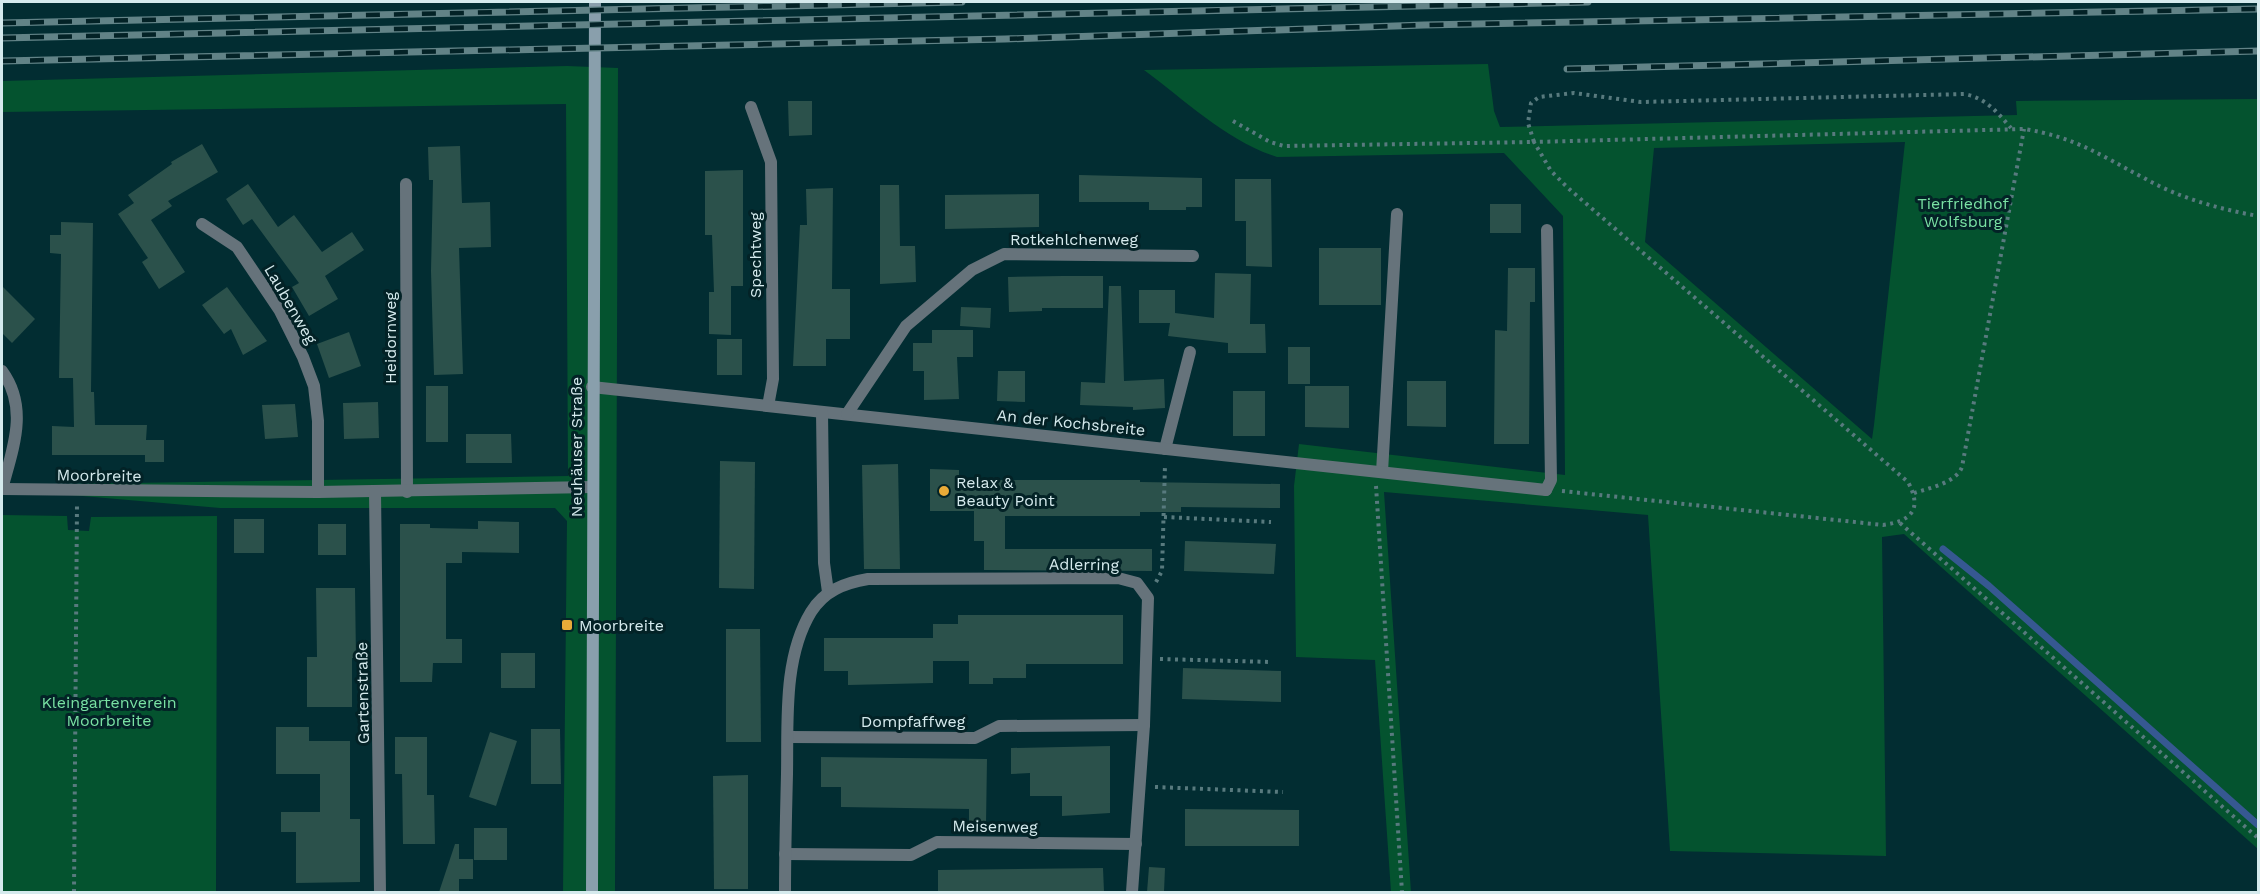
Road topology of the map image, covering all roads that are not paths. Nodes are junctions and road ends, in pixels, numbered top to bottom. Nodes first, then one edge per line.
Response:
1 (595, 2) edge
2 (751, 107) dead end
3 (406, 183) dead end
4 (1397, 214) dead end
5 (202, 224) dead end
6 (1547, 230) dead end
7 (1192, 256) dead end
8 (1190, 352) dead end
9 (2, 371) edge
10 (592, 387) junction
11 (768, 406) junction
12 (822, 412) junction
13 (847, 414) junction
14 (1165, 449) junction
15 (1378, 472) junction
16 (592, 487) junction
17 (2, 489) edge
18 (318, 492) junction
19 (375, 492) junction
20 (407, 492) junction
21 (828, 592) junction
22 (1144, 725) junction
23 (788, 737) junction
24 (1136, 844) junction
25 (785, 854) junction
26 (380, 892) edge
27 (592, 892) edge
28 (785, 892) edge
29 (1132, 892) edge

1 - 10 main road, Neuhäuser Straße
2 - 11 street, Spechtweg
3 - 20 street, Heidornweg
4 - 15 street
5 - 18 street, Laubenweg
6 - 15 street, An der Kochsbreite
7 - 13 street, Rotkehlchenweg
8 - 14 street
9 - 17 street
10 - 11 street, An der Kochsbreite
10 - 16 main road, Neuhäuser Straße
11 - 12 street, An der Kochsbreite
12 - 13 street, An der Kochsbreite
12 - 21 street
13 - 14 street, An der Kochsbreite
14 - 15 street, An der Kochsbreite
16 - 20 street, Moorbreite
16 - 27 main road, Neuhäuser Straße
17 - 18 street, Moorbreite
18 - 19 street, Moorbreite
19 - 20 street, Moorbreite
19 - 26 street, Gartenstraße
21 - 22 street, Adlerring
21 - 23 street, Adlerring
22 - 23 street, Dompfaffweg
22 - 24 street
23 - 25 street, Adlerring
24 - 25 street, Meisenweg
24 - 29 street
25 - 28 street, Adlerring

